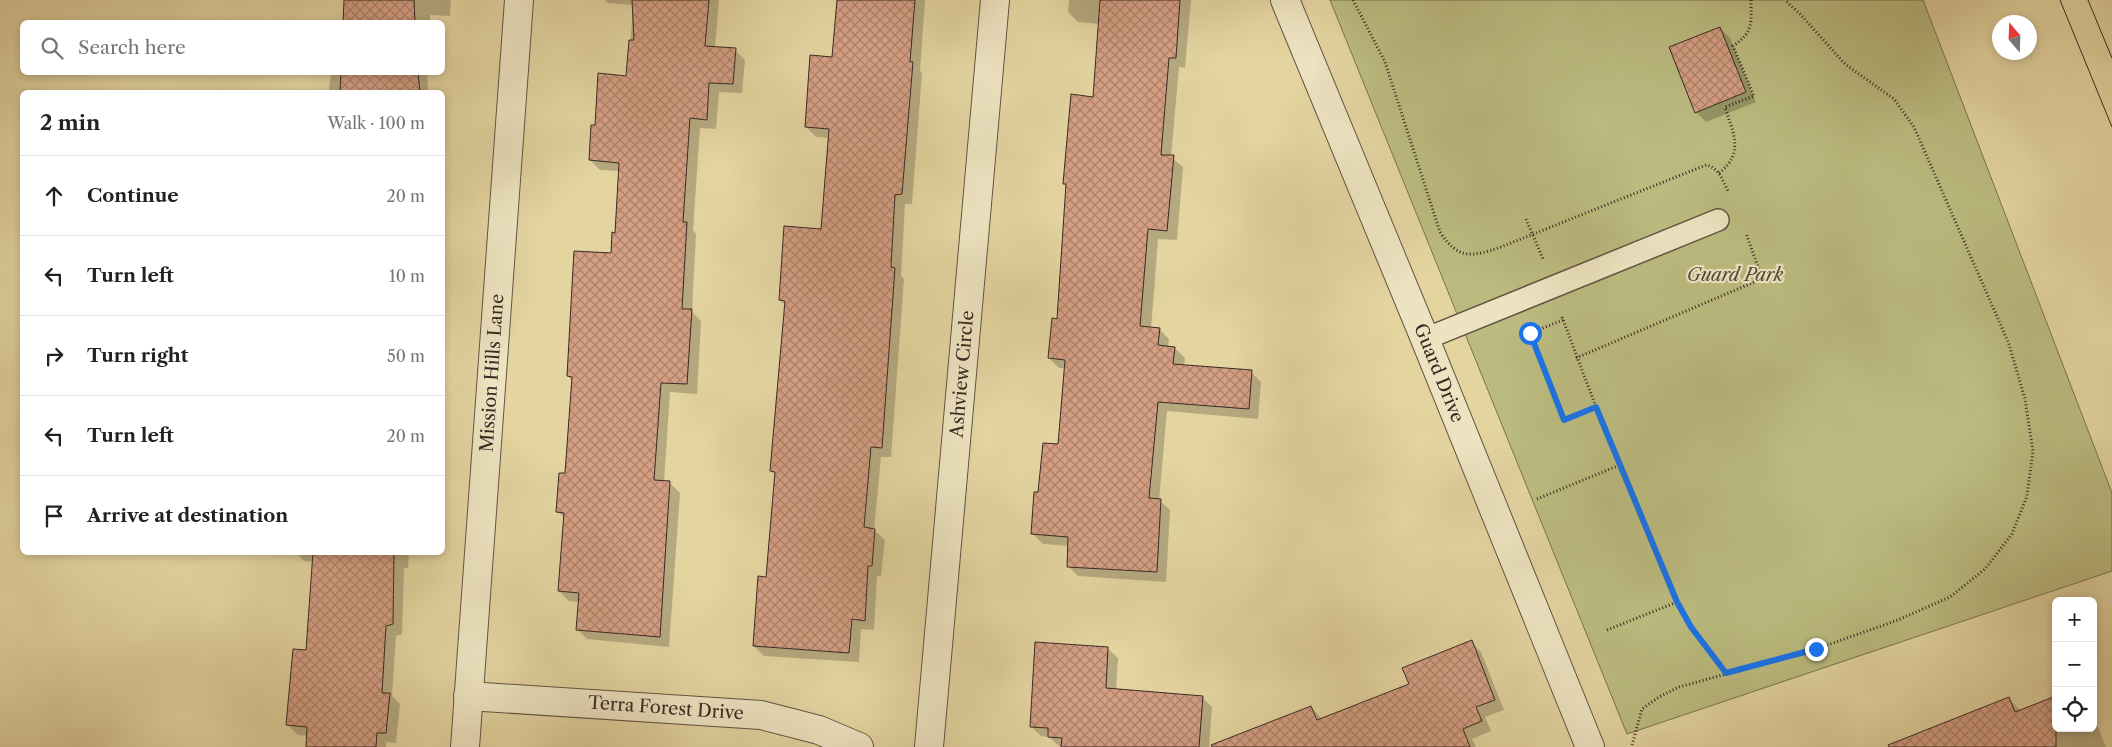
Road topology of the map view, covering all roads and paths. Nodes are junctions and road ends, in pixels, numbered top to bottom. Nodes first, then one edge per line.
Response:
1 (519, 0) edge
2 (995, 0) edge
3 (1285, 0) edge
4 (1353, 0) edge
5 (1751, 0) edge
6 (1785, 0) edge
7 (1719, 174) dead end
8 (1718, 220) dead end
9 (1465, 254) dead end
10 (1563, 320) dead end
11 (1426, 339) junction
12 (1571, 344) dead end
13 (1596, 407) junction
14 (1620, 465) junction
15 (1538, 499) dead end
16 (1677, 602) junction
17 (1607, 630) dead end
18 (1726, 673) junction
19 (468, 696) junction
20 (1632, 744) dead end
21 (465, 747) edge
22 (859, 747) edge
23 (930, 747) edge
24 (1590, 747) edge

1 - 19 street, Mission Hills Lane
2 - 23 street, Ashview Circle
3 - 11 street, Guard Drive
4 - 9 path
5 - 7 path
6 - 18 path
8 - 11 lane
10 - 13 path
11 - 24 street, Guard Drive
12 - 13 path
13 - 14 path
14 - 15 path
14 - 16 path
16 - 17 path
16 - 18 path
18 - 20 path
19 - 21 street, Mission Hills Lane
19 - 22 street, Terra Forest Drive

